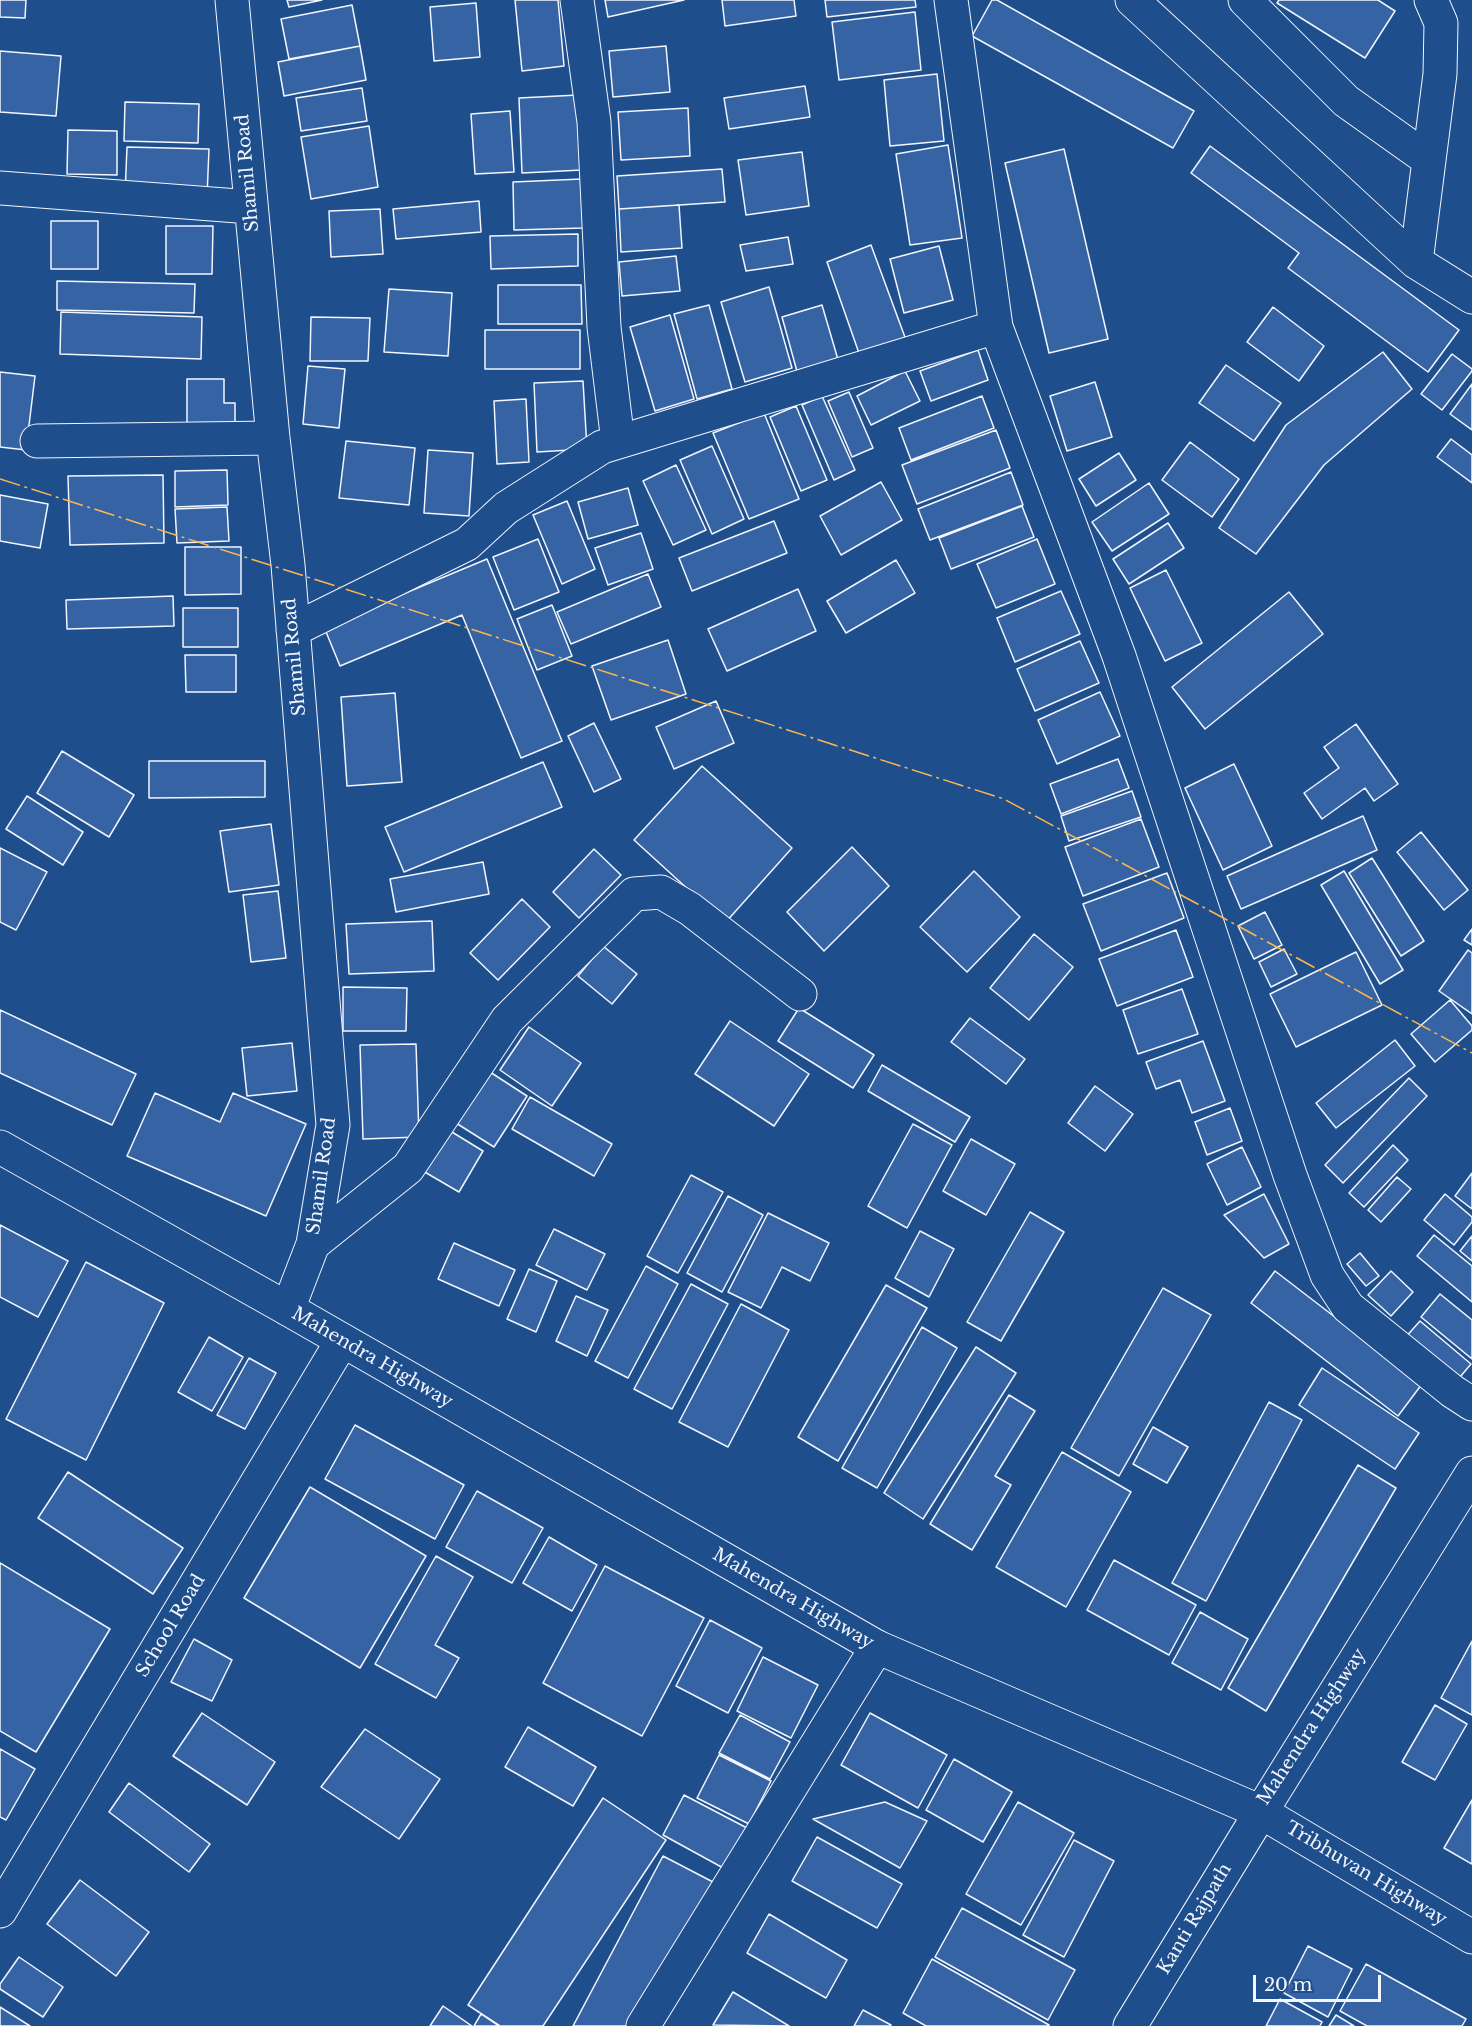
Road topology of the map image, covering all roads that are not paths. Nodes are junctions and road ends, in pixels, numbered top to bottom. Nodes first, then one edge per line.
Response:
1 (232, 0) edge
2 (577, 0) edge
3 (951, 0) edge
4 (1132, 0) edge
5 (1245, 0) edge
6 (1431, 0) edge
7 (1429, 160) junction
8 (0, 188) edge
9 (251, 207) junction
10 (1416, 262) junction
11 (1472, 297) edge
12 (996, 327) junction
13 (273, 438) junction
14 (36, 441) dead end
15 (618, 442) junction
16 (293, 630) junction
17 (800, 994) dead end
18 (0, 1146) edge
19 (313, 1244) junction
20 (288, 1309) junction
21 (342, 1341) junction
22 (1472, 1404) edge
23 (1472, 1473) edge
24 (877, 1647) junction
25 (1260, 1812) junction
26 (0, 1911) edge
27 (1472, 1937) edge
28 (644, 2026) edge
29 (1130, 2026) edge

1 - 9 main road, Shamil Road
2 - 15 main road
3 - 12 main road
4 - 10 main road
5 - 7 main road
6 - 7 main road
7 - 10 main road
8 - 9 main road
9 - 13 main road, Shamil Road
10 - 11 main road
12 - 15 main road
12 - 22 main road
13 - 14 main road
13 - 16 main road, Shamil Road
15 - 16 main road
16 - 19 main road, Shamil Road
17 - 19 main road
18 - 20 main road, Mahendra Highway
19 - 20 main road, Shamil Road
20 - 21 main road, Mahendra Highway
21 - 24 main road, Mahendra Highway
21 - 26 main road, School Road
23 - 25 main road, Mahendra Highway
24 - 25 main road, Mahendra Highway
24 - 28 main road
25 - 27 main road, Tribhuvan Highway
25 - 29 main road, Kanti Rajpath

